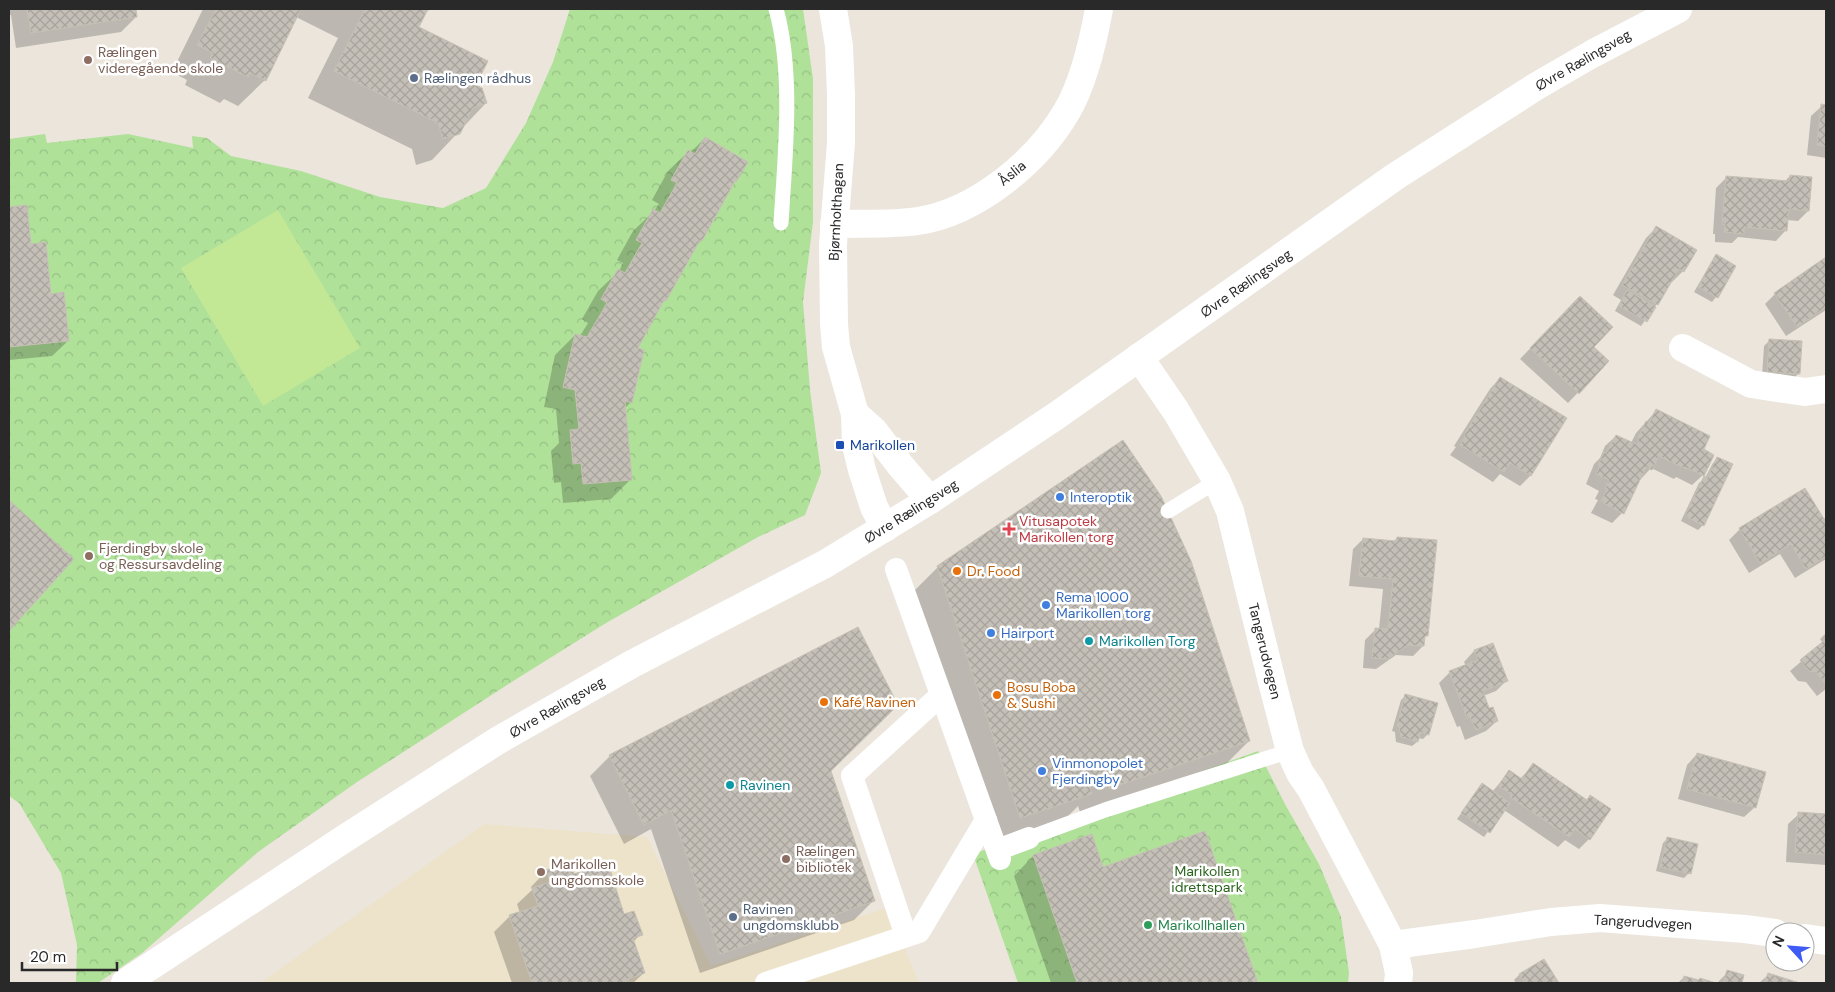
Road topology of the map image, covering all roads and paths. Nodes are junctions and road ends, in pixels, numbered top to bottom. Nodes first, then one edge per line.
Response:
1 (776, 9) edge
2 (832, 9) edge
3 (1099, 9) edge
4 (1678, 9) edge
5 (781, 223) dead end
6 (834, 224) junction
7 (1683, 348) dead end
8 (1140, 357) junction
9 (1826, 389) edge
10 (855, 414) junction
11 (1217, 481) junction
12 (930, 500) junction
13 (1168, 511) dead end
14 (885, 528) junction
15 (896, 568) dead end
16 (941, 695) junction
17 (1290, 751) junction
18 (986, 820) junction
19 (1030, 838) joint
20 (1765, 932) edge
21 (906, 936) junction
22 (1393, 945) junction
23 (140, 979) edge
24 (766, 983) edge
25 (1398, 983) edge

1 - 5 lane
2 - 6 street, Bjørnholthagan
3 - 6 street, Åslia
4 - 8 street, Øvre Rælingsveg
6 - 10 street, Bjørnholthagan
7 - 9 street
8 - 11 street, Tangerudvegen
8 - 12 street, Øvre Rælingsveg
10 - 12 street
10 - 14 street, Bjørnholthagan
11 - 13 lane
11 - 17 street, Tangerudvegen
12 - 14 street, Øvre Rælingsveg
14 - 23 street, Øvre Rælingsveg
15 - 16 street
16 - 18 street
16 - 21 street
17 - 19 lane
17 - 22 street, Tangerudvegen
18 - 19 street
18 - 21 street
20 - 22 street, Tangerudvegen
21 - 24 street
22 - 25 street, Tangerudvegen

